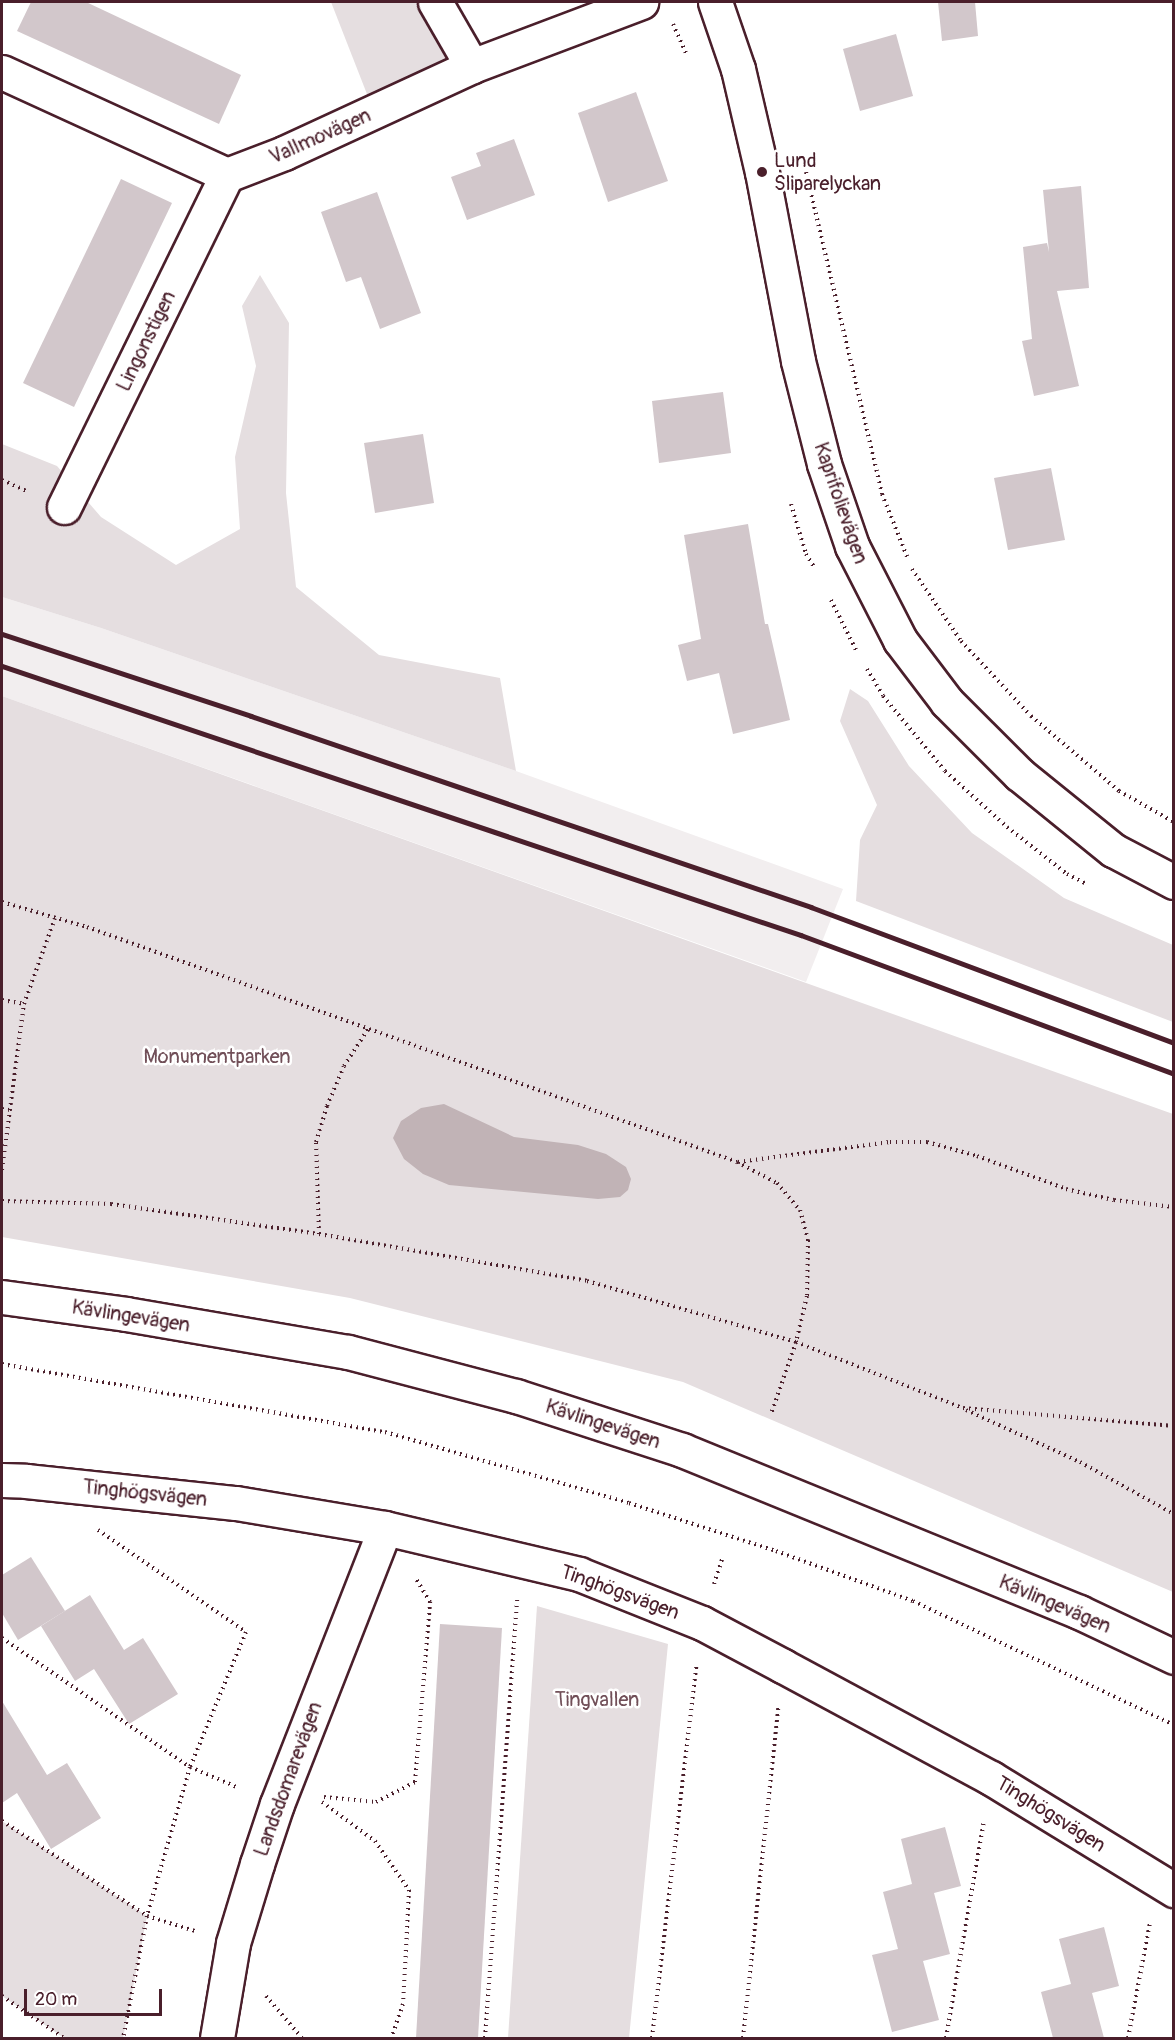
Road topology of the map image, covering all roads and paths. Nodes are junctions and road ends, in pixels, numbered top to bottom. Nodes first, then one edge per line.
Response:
1 (435, 2) edge
2 (641, 2) edge
3 (715, 2) edge
4 (472, 66) junction
5 (2, 72) edge
6 (806, 170) dead end
7 (227, 175) junction
8 (64, 507) dead end
9 (1173, 822) edge
10 (1173, 882) edge
11 (2, 902) edge
12 (56, 918) junction
13 (2, 1000) edge
14 (24, 1004) junction
15 (368, 1029) junction
16 (2, 1109) edge
17 (9, 1110) junction
18 (737, 1162) junction
19 (2, 1170) edge
20 (2, 1201) edge
21 (1173, 1207) edge
22 (320, 1234) junction
23 (2, 1297) edge
24 (796, 1342) junction
25 (2, 1364) edge
26 (963, 1408) junction
27 (771, 1414) dead end
28 (1173, 1426) edge
29 (2, 1480) edge
30 (1173, 1514) edge
31 (93, 1527) dead end
32 (385, 1528) junction
33 (723, 1556) dead end
34 (520, 1560) junction
35 (414, 1575) dead end
36 (702, 1623) junction
37 (2, 1638) edge
38 (1173, 1657) edge
39 (783, 1665) junction
40 (1173, 1725) edge
41 (190, 1767) junction
42 (991, 1778) junction
43 (277, 1804) junction
44 (2, 1821) edge
45 (1166, 1886) edge
46 (147, 1916) junction
47 (233, 1943) junction
48 (261, 1990) dead end
49 (2, 1996) edge
50 (64, 2038) edge
51 (123, 2038) edge
52 (217, 2038) edge
53 (302, 2038) edge
54 (391, 2038) edge
55 (485, 2038) edge
56 (652, 2038) edge
57 (744, 2038) edge
58 (946, 2038) edge
59 (1128, 2038) edge

1 - 4 street
2 - 4 street, Vallmovägen
3 - 10 street, Kaprifolievägen
4 - 7 street, Vallmovägen
5 - 7 street
6 - 9 path
7 - 8 street, Lingonstigen
11 - 12 path
12 - 14 path
12 - 15 path
13 - 14 path
14 - 17 path
15 - 18 path
15 - 22 path
16 - 17 path
17 - 19 path
18 - 21 path
18 - 24 path
20 - 22 path
22 - 24 path
23 - 38 street, Kävlingevägen
24 - 26 path
24 - 27 path
25 - 40 path
26 - 28 path
26 - 30 path
29 - 32 street, Tinghögsvägen
31 - 41 path
32 - 34 street, Tinghögsvägen
32 - 43 street, Landsdomarevägen
33 - 36 path
34 - 36 street, Tinghögsvägen
34 - 55 path
35 - 54 path
36 - 39 street, Tinghögsvägen
36 - 56 path
37 - 41 path
39 - 42 street, Tinghögsvägen
39 - 57 path
41 - 43 path
41 - 46 path
42 - 45 street, Tinghögsvägen
42 - 58 path
43 - 47 street, Landsdomarevägen
44 - 46 path
45 - 59 path
46 - 47 path
46 - 51 path
47 - 52 street, Landsdomarevägen
48 - 53 path
49 - 50 path

